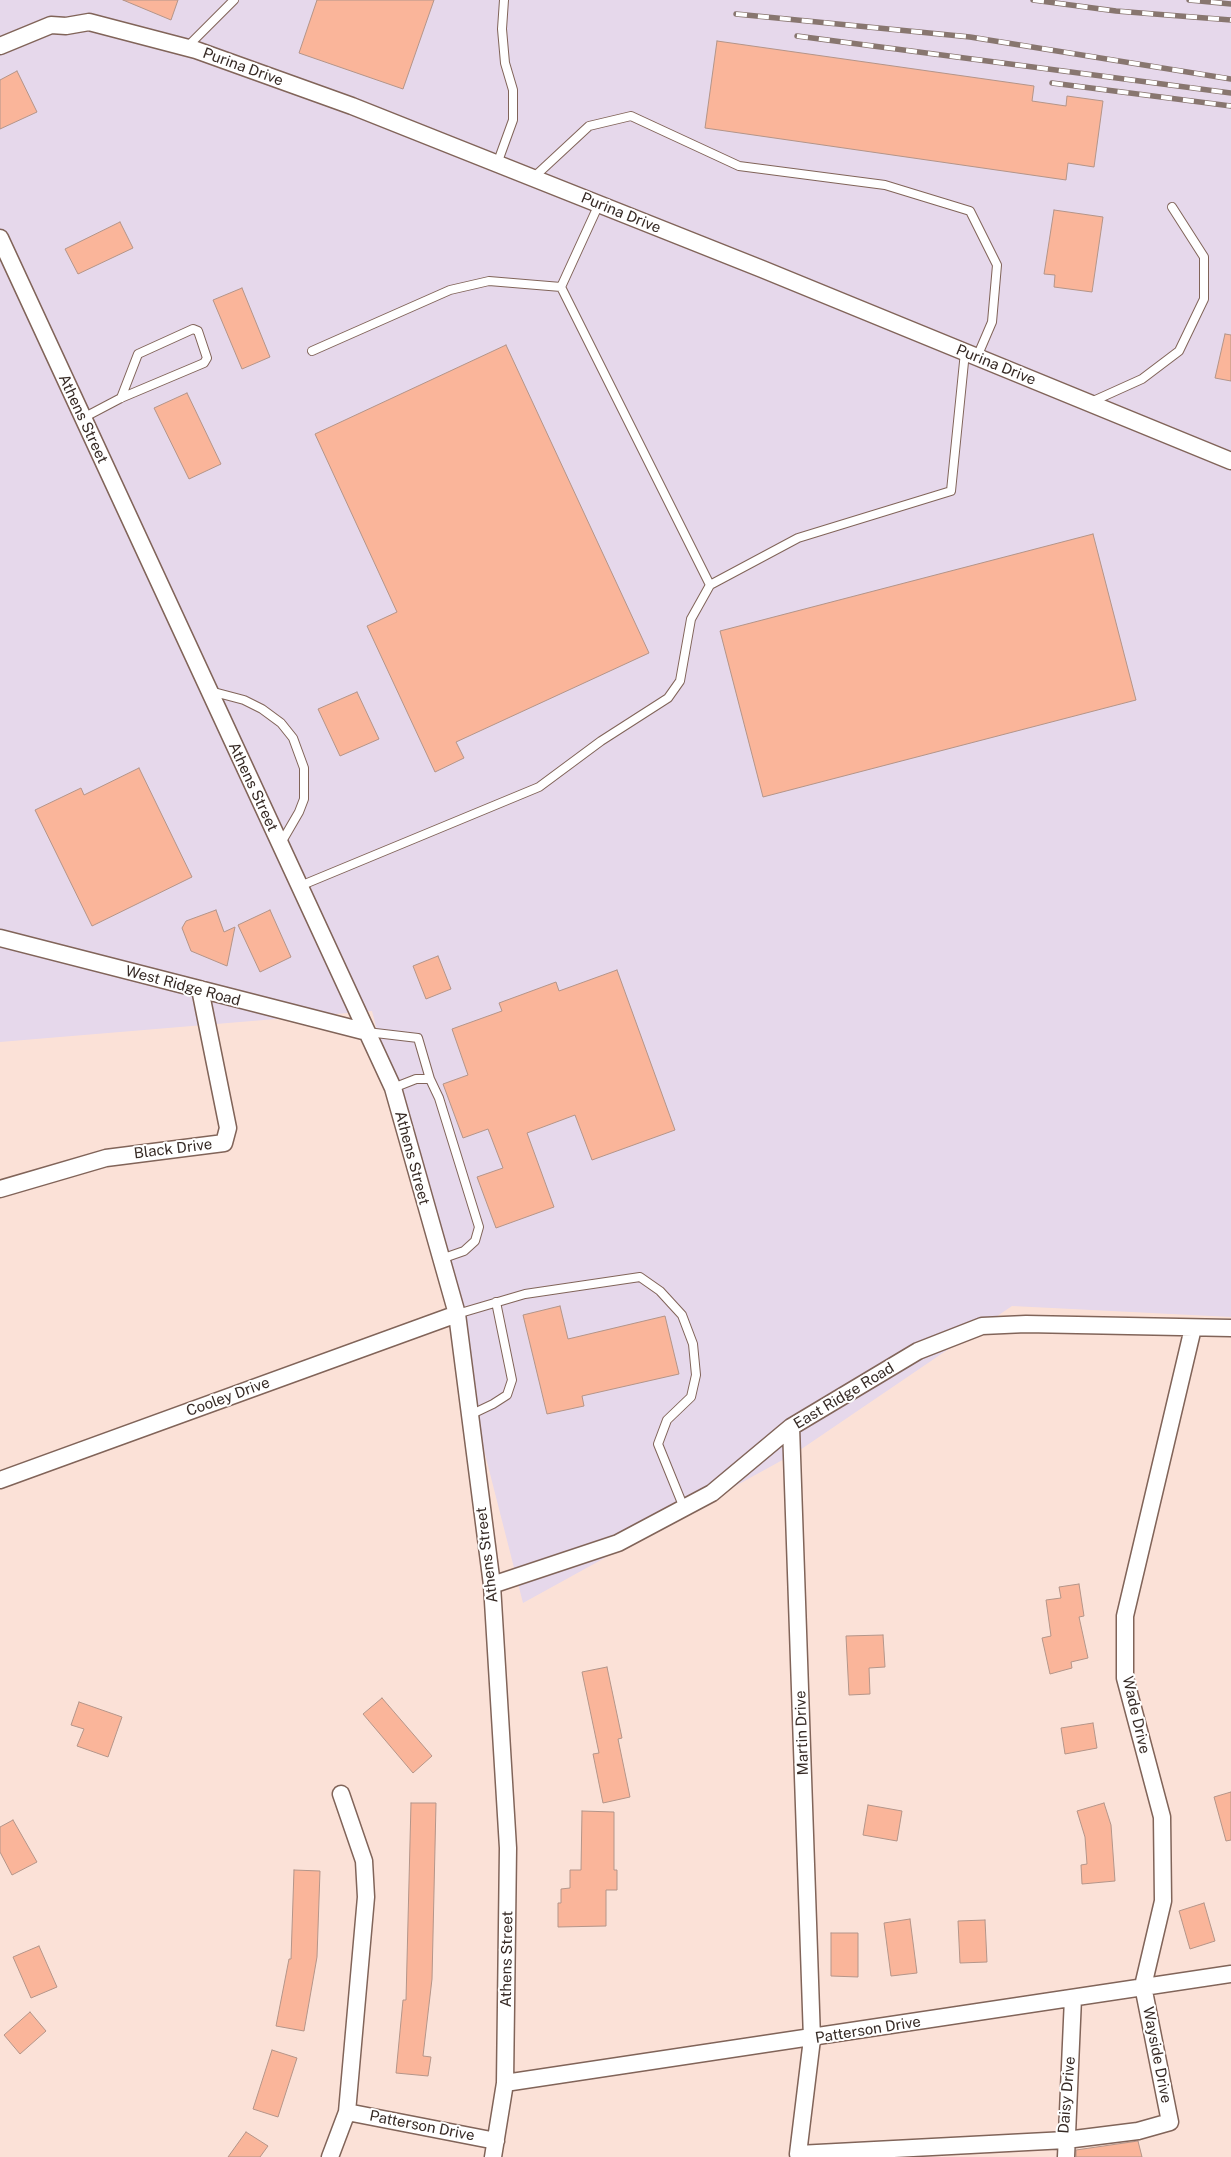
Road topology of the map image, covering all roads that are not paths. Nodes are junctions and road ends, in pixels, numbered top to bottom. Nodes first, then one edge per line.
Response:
1 (234, 0) edge
2 (504, 0) edge
3 (0, 46) edge
4 (186, 48) junction
5 (497, 164) junction
6 (533, 178) junction
7 (599, 204) junction
8 (1172, 207) dead end
9 (0, 238) edge
10 (561, 287) junction
11 (312, 351) dead end
12 (971, 355) junction
13 (121, 398) junction
14 (1089, 403) junction
15 (83, 418) junction
16 (1231, 462) edge
17 (710, 585) junction
18 (208, 691) junction
19 (280, 844) junction
20 (300, 886) junction
21 (0, 938) edge
22 (200, 989) junction
23 (367, 1032) junction
24 (430, 1080) junction
25 (393, 1088) junction
26 (0, 1189) edge
27 (440, 1259) junction
28 (496, 1302) junction
29 (457, 1314) junction
30 (1193, 1328) junction
31 (1231, 1328) edge
32 (470, 1415) junction
33 (792, 1427) junction
34 (0, 1480) edge
35 (684, 1508) junction
36 (492, 1585) junction
37 (341, 1794) dead end
38 (1231, 1974) edge
39 (1142, 1986) junction
40 (1073, 1998) junction
41 (812, 2039) junction
42 (505, 2083) junction
43 (347, 2112) junction
44 (1066, 2140) junction
45 (495, 2149) edge
46 (330, 2157) edge
47 (1066, 2157) edge

1 - 4 lane
2 - 5 lane
3 - 4 street, Purina Drive
4 - 5 street, Purina Drive
5 - 6 street, Purina Drive
6 - 7 street, Purina Drive
6 - 12 lane
7 - 10 lane
7 - 12 street, Purina Drive
8 - 14 lane
9 - 15 street, Athens Street
10 - 11 lane
10 - 17 lane
12 - 14 street, Purina Drive
12 - 17 lane
13 - 13 lane
13 - 15 lane
14 - 16 street, Purina Drive
15 - 18 street, Athens Street
17 - 20 lane
18 - 19 street, Athens Street
18 - 19 lane
19 - 20 street, Athens Street
20 - 23 street, Athens Street
21 - 22 street, West Ridge Road
22 - 23 street, West Ridge Road
22 - 26 street, Black Drive
23 - 24 lane
23 - 25 street, Athens Street
24 - 25 lane
24 - 27 lane
25 - 27 street, Athens Street
27 - 29 street, Athens Street
28 - 29 lane
28 - 32 lane
28 - 35 lane
29 - 32 street, Athens Street
29 - 34 street, Cooley Drive
30 - 31 street, East Ridge Road
30 - 33 street, East Ridge Road
30 - 39 street, Wade Drive
32 - 36 street, Athens Street
33 - 35 street, East Ridge Road
33 - 41 street, Martin Drive
35 - 36 street, East Ridge Road
36 - 42 street, Athens Street
37 - 43 street
38 - 39 street, Patterson Drive
39 - 40 street, Patterson Drive
39 - 44 street, Wayside Drive
40 - 41 street, Patterson Drive
40 - 44 street, Daisy Drive
41 - 42 street, Patterson Drive
41 - 44 street, Daisy Drive
42 - 45 street, Athens Street
43 - 45 street, Patterson Drive
43 - 46 street
44 - 47 street

